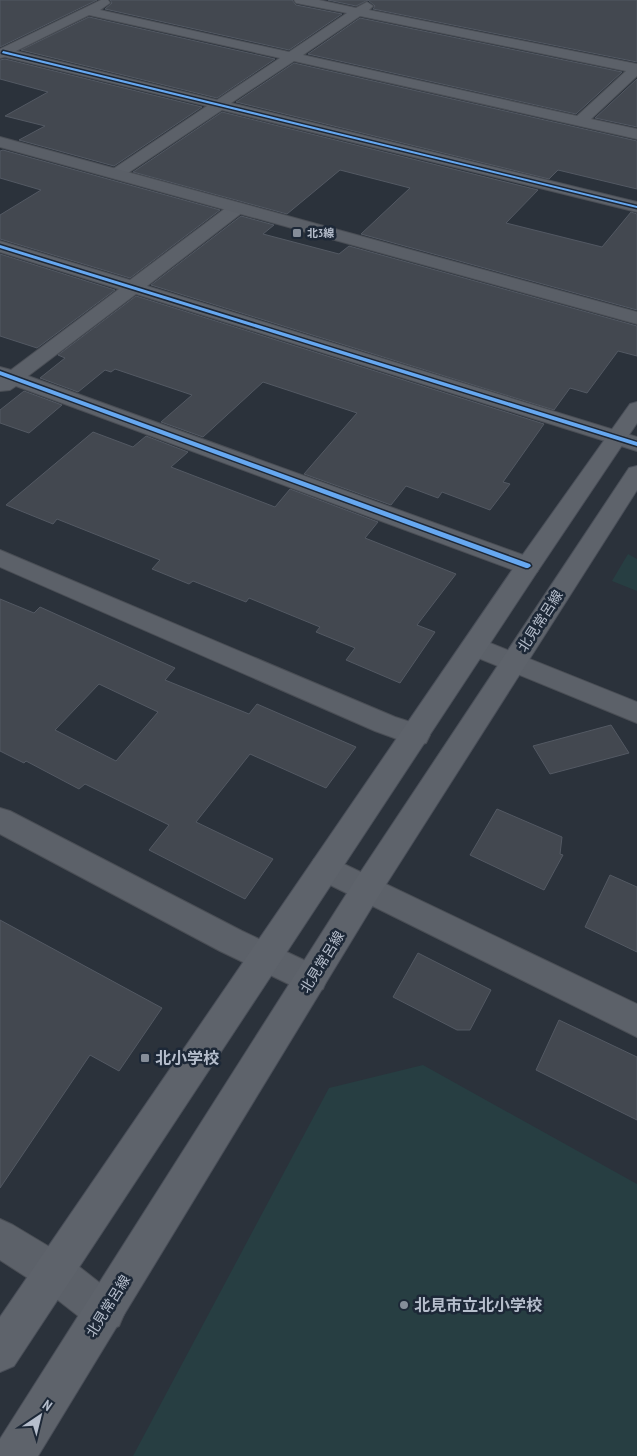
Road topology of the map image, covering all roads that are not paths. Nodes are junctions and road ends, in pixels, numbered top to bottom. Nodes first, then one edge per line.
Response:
1 (109, 0) edge
2 (300, 0) edge
3 (377, 0) edge
4 (87, 11) junction
5 (359, 12) junction
6 (2, 53) edge
7 (292, 56) junction
8 (637, 68) edge
9 (220, 106) junction
10 (582, 121) junction
11 (637, 134) edge
12 (0, 142) edge
13 (116, 174) junction
14 (637, 207) edge
15 (237, 208) junction
16 (0, 246) edge
17 (132, 288) junction
18 (637, 318) edge
19 (5, 380) edge
20 (637, 408) edge
21 (627, 441) edge
22 (637, 473) edge
23 (0, 558) edge
24 (528, 566) junction
25 (475, 646) junction
26 (514, 662) junction
27 (637, 713) edge
28 (416, 735) junction
29 (0, 820) edge
30 (326, 868) junction
31 (367, 888) junction
32 (266, 958) junction
33 (311, 979) junction
34 (637, 1021) edge
35 (0, 1238) edge
36 (54, 1272) junction
37 (105, 1312) junction
38 (0, 1352) edge
39 (14, 1456) edge

1 - 4 street
2 - 5 street
3 - 5 street
4 - 6 street
4 - 7 street
5 - 7 street
5 - 8 street
6 - 9 street
7 - 9 street
7 - 10 street
8 - 10 street
9 - 13 street
9 - 14 street
10 - 11 street
12 - 13 street
13 - 15 street
15 - 17 street
15 - 18 street
16 - 17 street
17 - 19 street
17 - 21 street
19 - 24 street
20 - 21 main road
21 - 24 main road
22 - 26 main road, 北見常呂線
23 - 28 street
24 - 25 main road
25 - 26 street
25 - 28 main road
26 - 27 street
26 - 31 main road, 北見常呂線
28 - 30 main road
29 - 32 street
30 - 31 street
30 - 32 main road
31 - 33 main road, 北見常呂線
31 - 34 street
32 - 33 street
32 - 36 main road
33 - 37 main road, 北見常呂線
35 - 36 street
36 - 37 street
36 - 38 main road
37 - 39 main road, 北見常呂線

